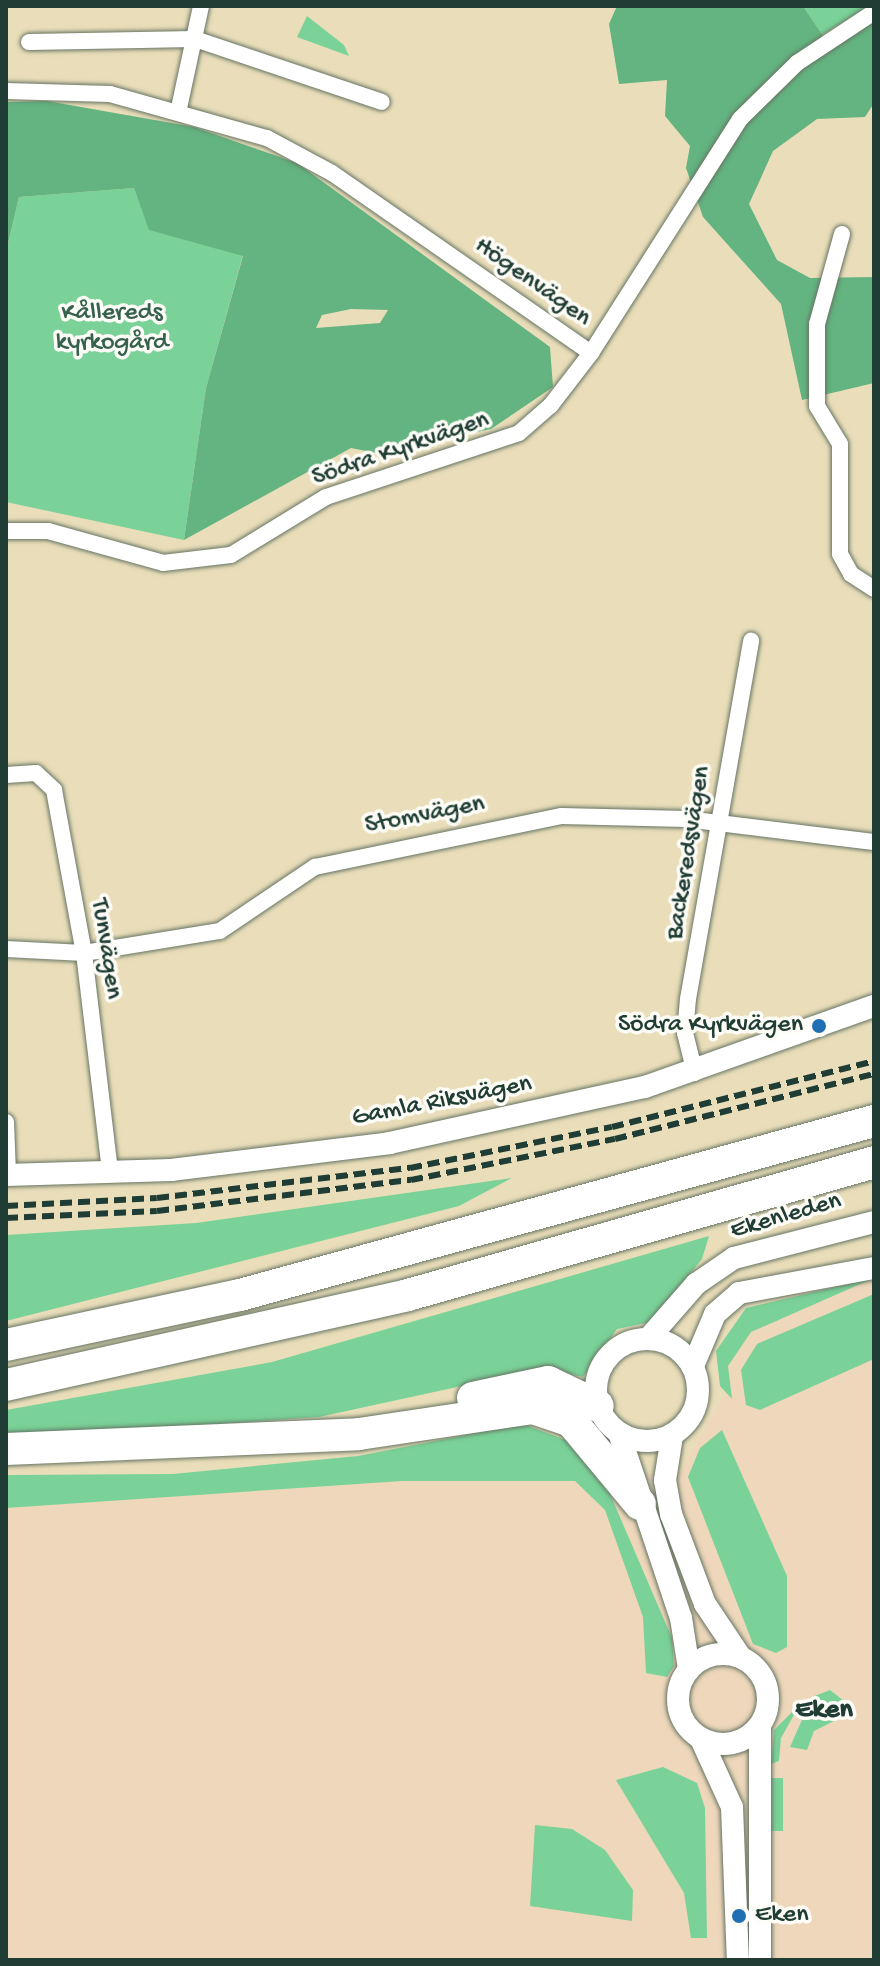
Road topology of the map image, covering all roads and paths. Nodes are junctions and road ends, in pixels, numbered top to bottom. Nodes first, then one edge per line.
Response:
1 (201, 6) edge
2 (874, 12) edge
3 (195, 39) junction
4 (29, 42) dead end
5 (6, 91) edge
6 (382, 102) dead end
7 (179, 108) junction
8 (842, 234) dead end
9 (591, 353) junction
10 (11, 530) edge
11 (874, 589) edge
12 (751, 640) dead end
13 (6, 775) edge
14 (725, 823) junction
15 (874, 842) edge
16 (6, 949) edge
17 (84, 953) junction
18 (874, 1006) edge
19 (695, 1073) junction
20 (874, 1104) edge
21 (874, 1121) edge
22 (6, 1122) edge
23 (738, 1156) junction
24 (874, 1162) edge
25 (110, 1172) junction
26 (7, 1175) edge
27 (874, 1222) edge
28 (874, 1268) edge
29 (648, 1339) junction
30 (6, 1345) edge
31 (693, 1366) junction
32 (6, 1385) edge
33 (598, 1406) junction
34 (619, 1433) junction
35 (269, 1436) junction
36 (672, 1436) junction
37 (6, 1449) edge
38 (640, 1504) junction
39 (740, 1656) junction
40 (689, 1669) junction
41 (760, 1725) junction
42 (701, 1739) junction
43 (738, 1960) edge
44 (760, 1960) edge

1 - 3 street
2 - 9 street, Högenvägen
3 - 4 street
3 - 6 street
3 - 7 street
5 - 7 street, Högenvägen
7 - 9 street, Högenvägen
8 - 11 street
9 - 10 street, Södra Kyrkvägen
12 - 14 street, Backeredsvägen
13 - 17 street, Tunvägen
14 - 15 street, Stomvägen
14 - 17 street, Stomvägen
14 - 19 street, Backeredsvägen
16 - 17 street, Stomvägen
17 - 25 street, Tunvägen
18 - 19 street, Gamla Riksvägen
19 - 25 street, Gamla Riksvägen
20 - 23 highway
21 - 23 highway
22 - 26 street
23 - 30 highway
24 - 32 highway
25 - 26 street, Gamla Riksvägen
27 - 29 street, Ekenleden
28 - 31 street
29 - 31 street
29 - 33 street, Ekenleden
31 - 36 street
33 - 34 street
33 - 35 highway
34 - 36 street
34 - 38 street
35 - 37 highway
35 - 38 highway
36 - 39 street
38 - 40 street
39 - 40 street
39 - 41 street
40 - 42 street
41 - 42 street
41 - 44 street
42 - 43 street

